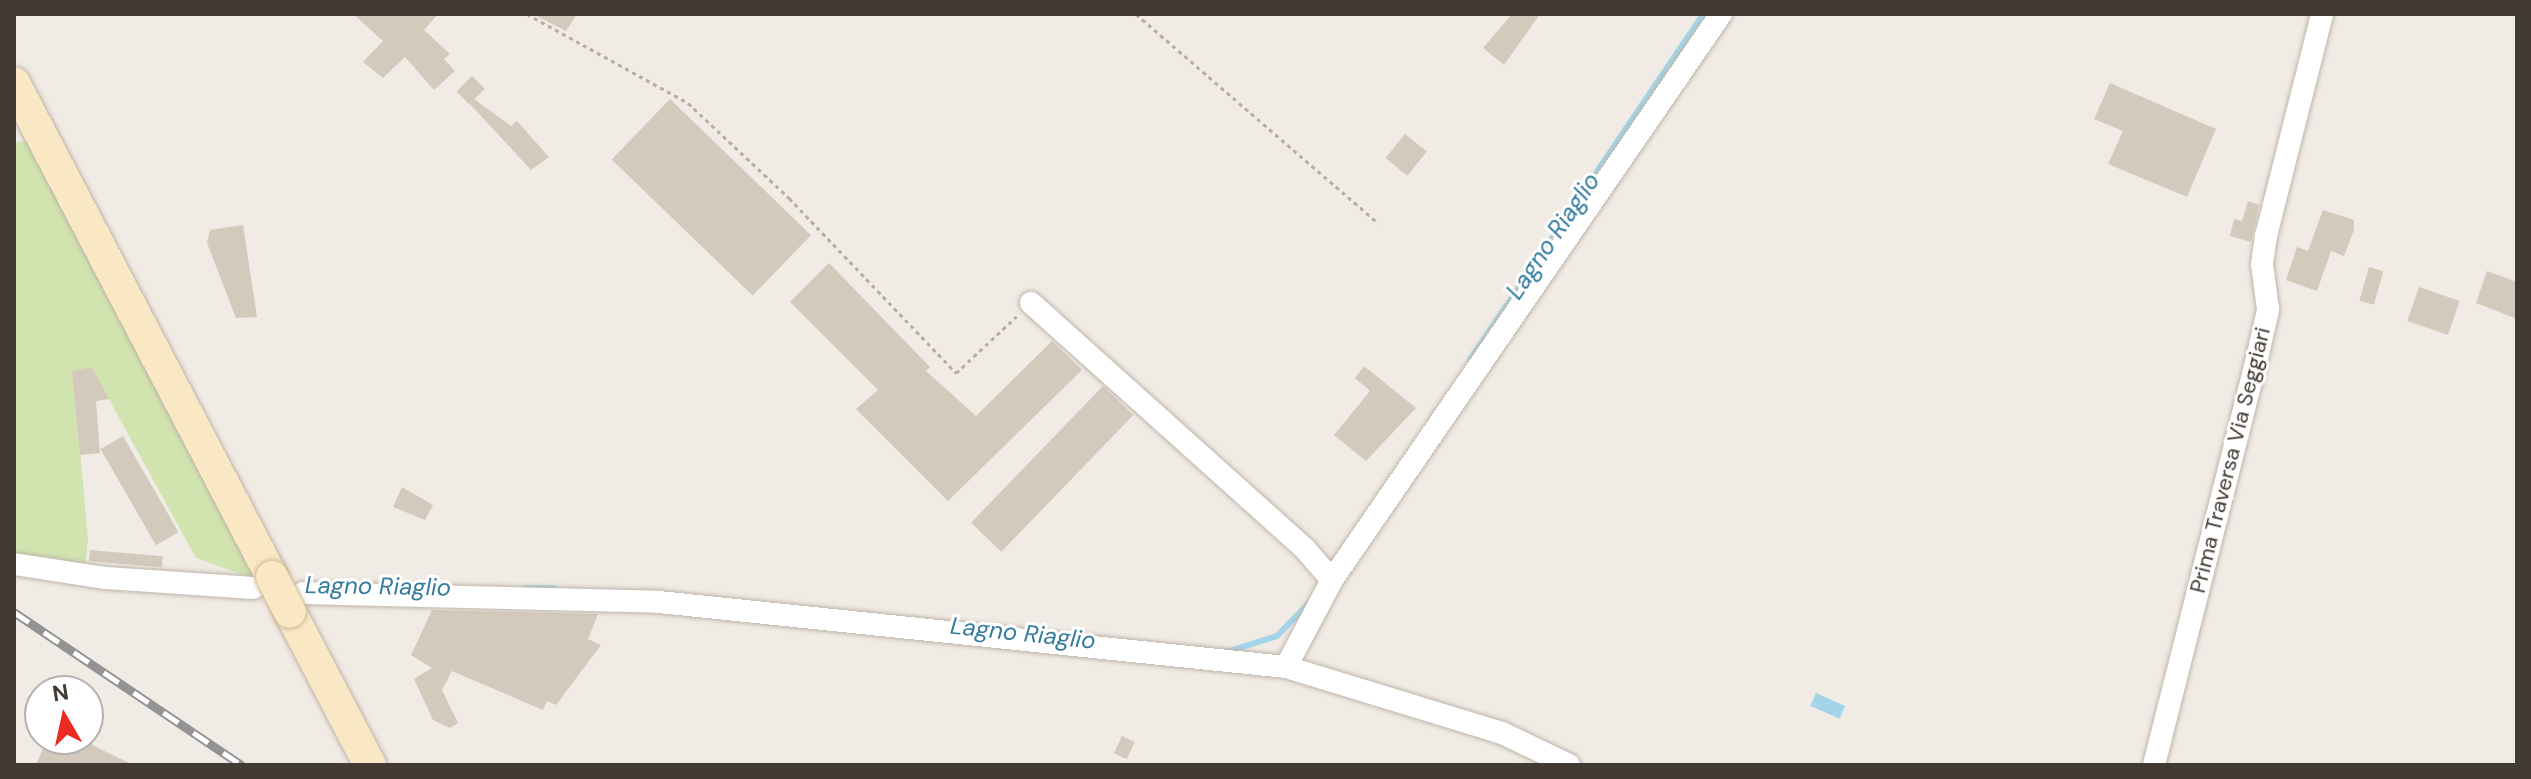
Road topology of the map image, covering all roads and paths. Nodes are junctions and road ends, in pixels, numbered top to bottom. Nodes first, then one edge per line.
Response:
1 (527, 14) edge
2 (1136, 14) edge
3 (1721, 14) edge
4 (2322, 14) edge
5 (18, 91) edge
6 (1378, 223) dead end
7 (1031, 303) joint
8 (14, 564) edge
9 (1332, 580) junction
10 (263, 583) junction
11 (296, 602) junction
12 (1286, 667) junction
13 (370, 765) edge
14 (1569, 765) edge
15 (2154, 765) edge

1 - 7 path
2 - 6 path
3 - 9 street
4 - 15 street, Prima Traversa Via Seggiari
5 - 10 main road
7 - 9 street
8 - 10 street
9 - 12 street
10 - 11 main road, bridge
11 - 12 street
11 - 13 main road
12 - 14 street

